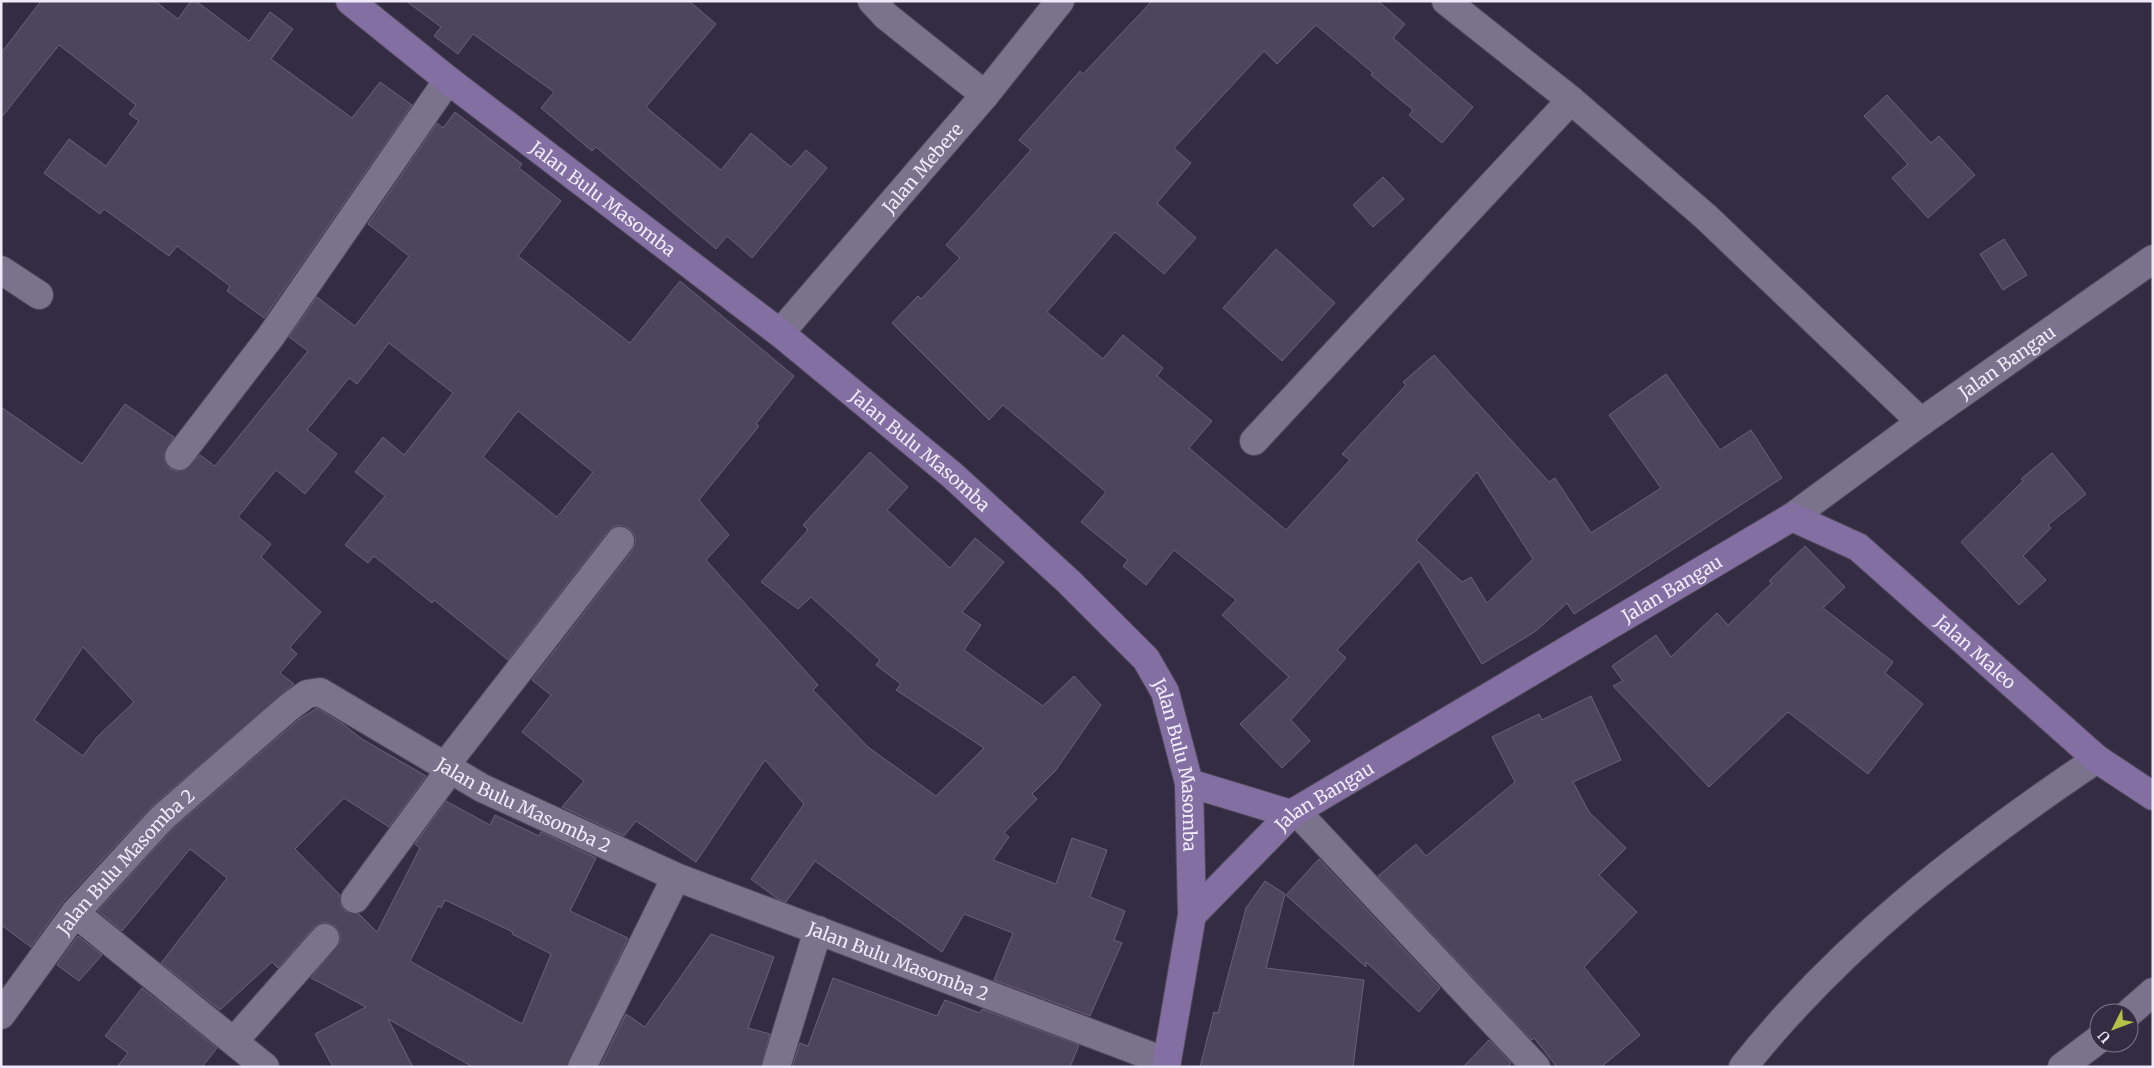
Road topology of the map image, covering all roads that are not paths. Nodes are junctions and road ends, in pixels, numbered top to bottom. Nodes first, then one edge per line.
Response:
1 (350, 1) edge
2 (872, 1) edge
3 (1060, 1) edge
4 (1446, 1) edge
5 (448, 80) junction
6 (985, 95) junction
7 (1570, 100) junction
8 (2153, 259) edge
9 (1, 270) edge
10 (39, 295) dead end
11 (780, 333) junction
12 (1921, 422) junction
13 (1254, 441) dead end
14 (179, 456) dead end
15 (1792, 517) junction
16 (620, 541) dead end
17 (2097, 759) junction
18 (447, 768) junction
19 (1190, 783) junction
20 (2153, 796) edge
21 (1294, 812) junction
22 (676, 877) junction
23 (355, 899) dead end
24 (75, 913) junction
25 (1192, 915) junction
26 (818, 930) junction
27 (325, 938) dead end
28 (2153, 992) edge
29 (2139, 1004) edge
30 (1, 1015) edge
31 (234, 1042) junction
32 (2089, 1046) edge
33 (1167, 1065) edge
34 (265, 1067) edge
35 (582, 1067) edge
36 (776, 1067) edge
37 (1536, 1067) edge
38 (1743, 1067) edge
39 (2062, 1067) edge

1 - 5 street, Jalan Bulu Masomba
2 - 6 street
3 - 6 street, Jalan Mebere
4 - 7 street
5 - 11 street, Jalan Bulu Masomba
5 - 14 street
6 - 11 street, Jalan Mebere
7 - 12 street
7 - 13 street
8 - 12 street, Jalan Bangau
9 - 10 street
11 - 19 street, Jalan Bulu Masomba
12 - 15 street, Jalan Bangau
15 - 17 street, Jalan Maleo
15 - 21 street, Jalan Bangau
16 - 18 street
17 - 20 street, Jalan Maleo
17 - 38 street
18 - 22 street, Jalan Bulu Masomba 2
18 - 23 street
18 - 24 street, Jalan Bulu Masomba 2
19 - 21 street
19 - 25 street, Jalan Bulu Masomba
21 - 25 street, Jalan Bangau
21 - 37 street
22 - 26 street, Jalan Bulu Masomba 2
22 - 35 street
24 - 30 street, Jalan Bulu Masomba 2
24 - 31 street
25 - 33 street, Jalan Bulu Masomba
26 - 33 street, Jalan Bulu Masomba 2
26 - 36 street
27 - 31 street
28 - 29 street
31 - 34 street
32 - 39 street

